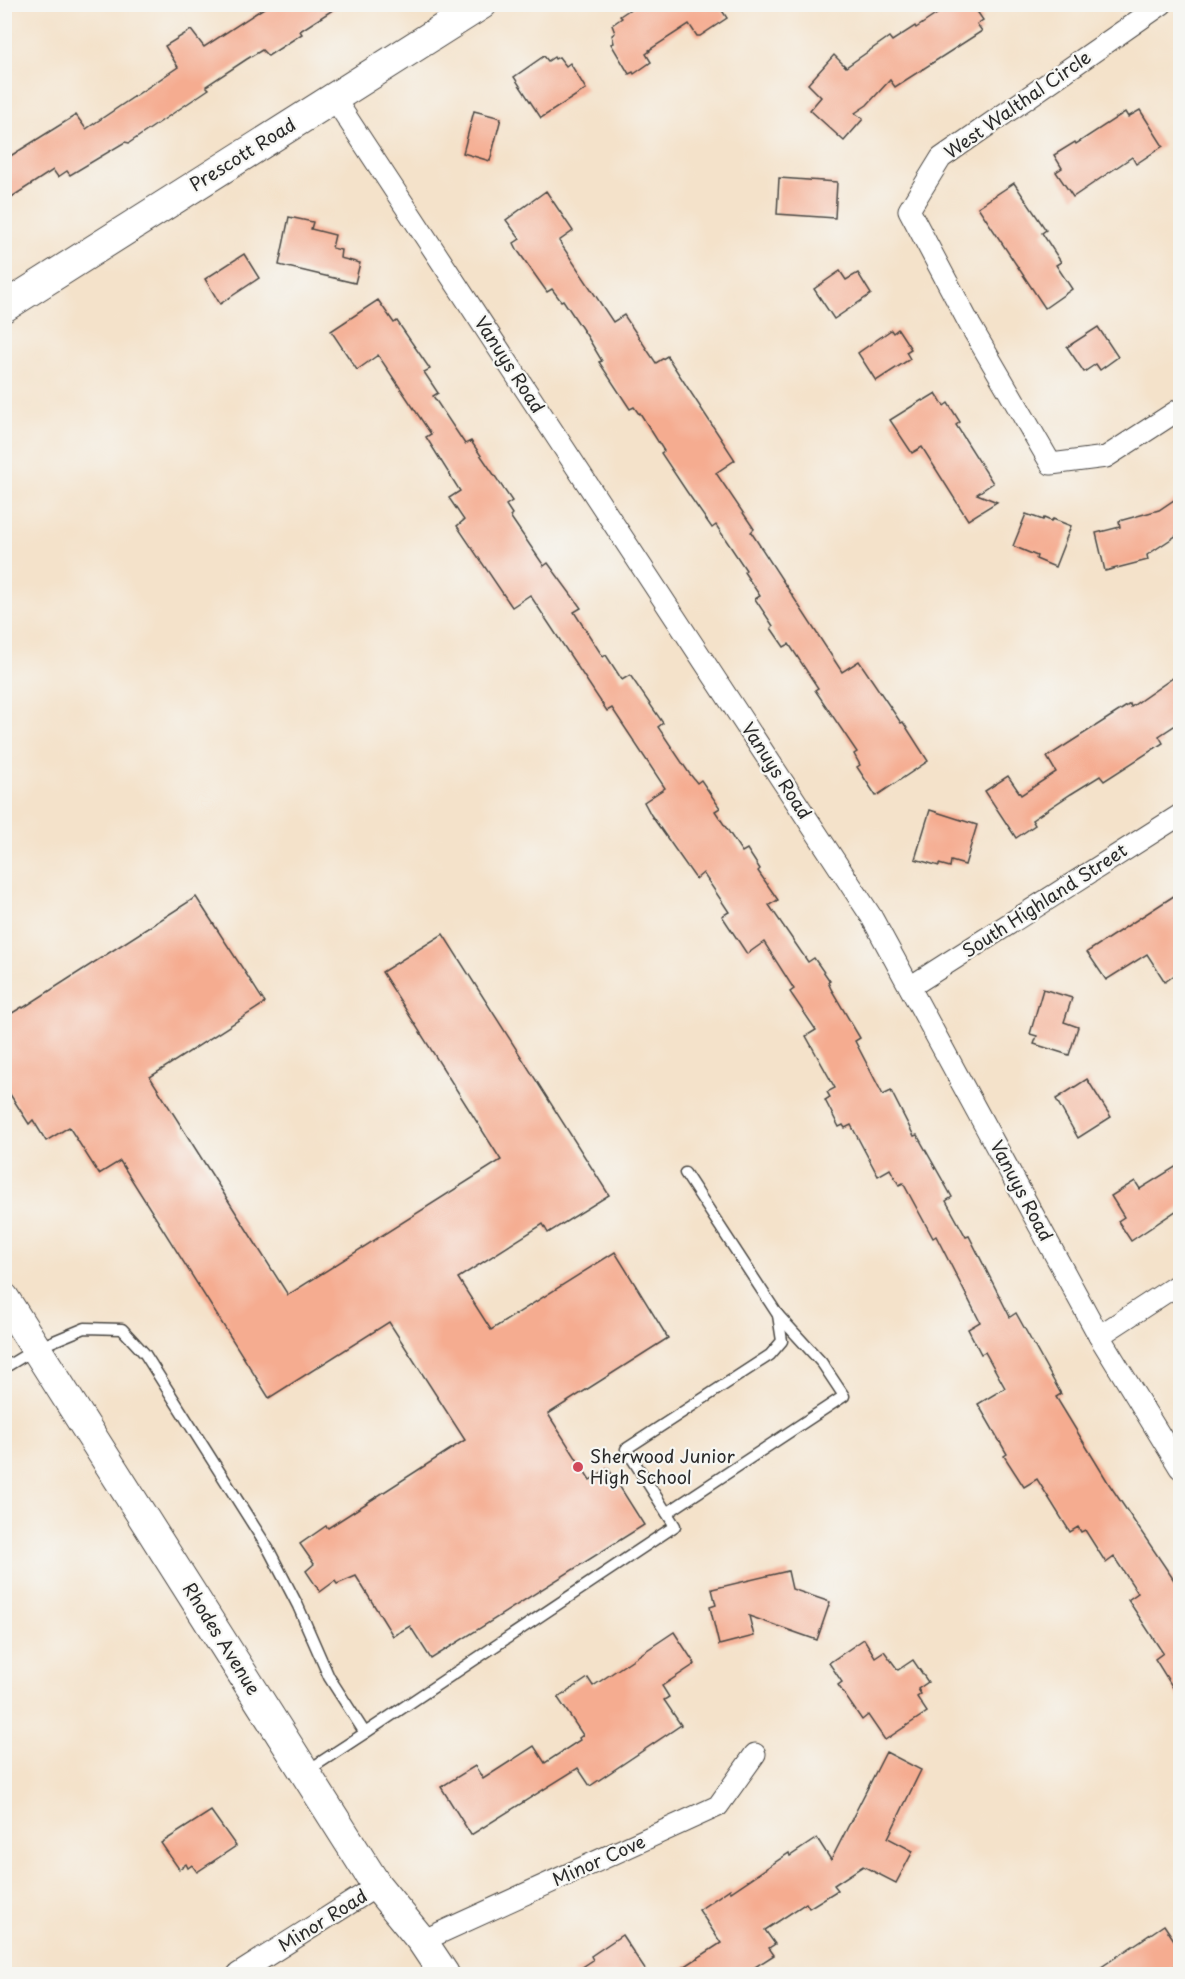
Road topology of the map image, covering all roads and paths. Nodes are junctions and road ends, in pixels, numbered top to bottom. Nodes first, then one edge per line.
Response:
1 (482, 4) edge
2 (1162, 4) edge
3 (334, 98) junction
4 (4, 307) edge
5 (1180, 409) edge
6 (1180, 814) edge
7 (910, 987) junction
8 (685, 1173) dead end
9 (1180, 1283) edge
10 (4, 1298) edge
11 (778, 1315) junction
12 (1099, 1336) junction
13 (37, 1348) junction
14 (4, 1368) edge
15 (1180, 1468) edge
16 (666, 1513) junction
17 (365, 1733) junction
18 (756, 1755) dead end
19 (305, 1773) junction
20 (377, 1886) junction
21 (422, 1941) junction
22 (238, 1974) edge
23 (444, 1974) edge

1 - 3 main road, Prescott Road
2 - 5 street, West Walthal Circle
3 - 4 main road, Prescott Road
3 - 7 street, Vanuys Road
6 - 7 street, South Highland Street
7 - 12 street, Vanuys Road
8 - 11 lane
9 - 12 street
10 - 13 main road, Rhodes Avenue
11 - 16 lane
11 - 16 lane
12 - 15 street, Vanuys Road
13 - 14 lane
13 - 17 lane
13 - 19 main road, Rhodes Avenue
16 - 17 lane
17 - 19 lane
18 - 21 street, Minor Cove
19 - 20 main road, Rhodes Avenue
20 - 21 main road, Rhodes Avenue
20 - 22 street, Minor Road
21 - 23 main road, Rhodes Avenue

